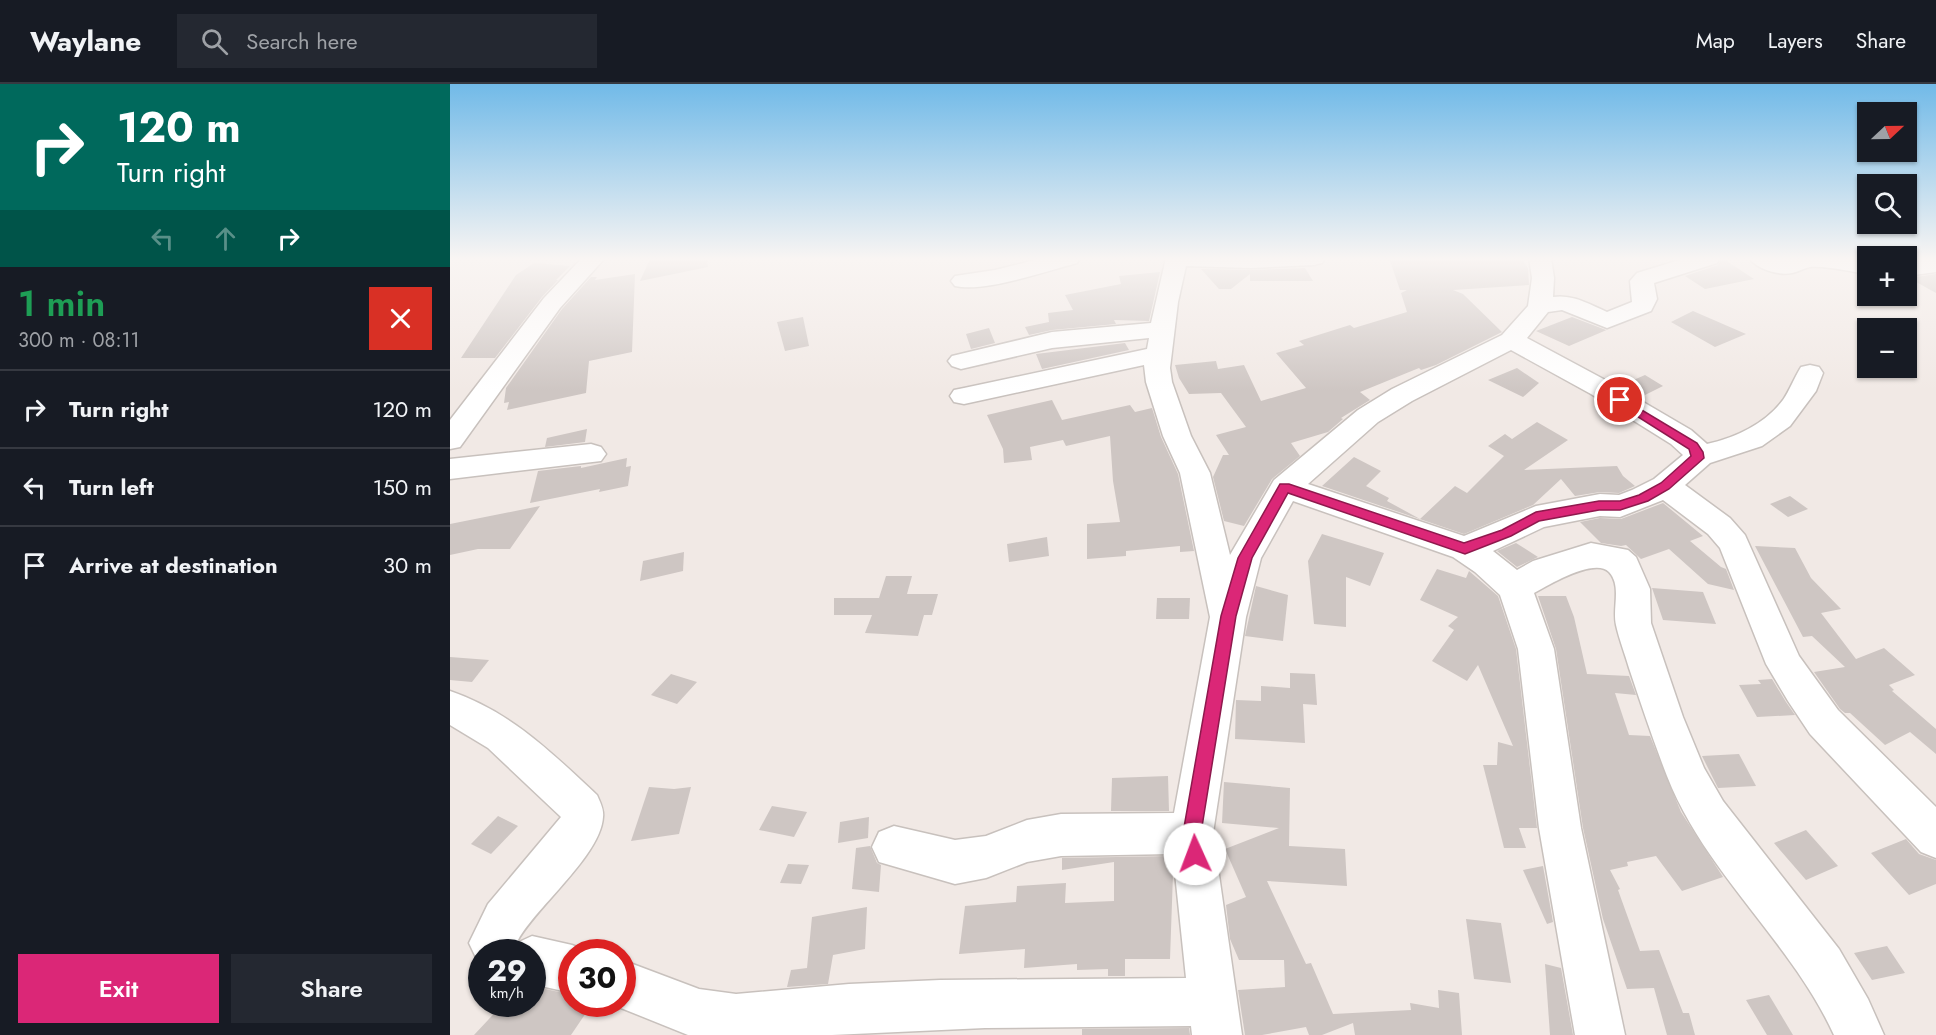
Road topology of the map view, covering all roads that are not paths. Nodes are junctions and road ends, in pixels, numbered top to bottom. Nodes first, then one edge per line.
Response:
1 (553, 302) edge
2 (1166, 302) edge
3 (1540, 302) edge
4 (1562, 302) edge
5 (1565, 302) edge
6 (1644, 302) edge
7 (1540, 306) junction
8 (1511, 340) junction
9 (1161, 342) junction
10 (960, 361) dead end
11 (1810, 373) dead end
12 (964, 396) dead end
13 (450, 440) edge
14 (591, 454) dead end
15 (1698, 456) junction
16 (450, 469) edge
17 (1665, 486) junction
18 (1285, 487) junction
19 (1465, 549) junction
20 (1515, 588) junction
21 (1228, 616) junction
22 (450, 708) edge
23 (1192, 833) junction
24 (1936, 837) edge
25 (894, 847) dead end
26 (494, 939) edge
27 (636, 989) edge
28 (1216, 1019) edge
29 (1600, 1035) edge
30 (1859, 1035) edge

1 - 13 street
2 - 9 street
3 - 7 street
4 - 7 street
5 - 6 street
7 - 8 street
8 - 15 street
8 - 18 street
9 - 10 street
9 - 12 street
9 - 21 street
11 - 15 street
14 - 16 street
15 - 17 street
17 - 19 street
17 - 24 street
18 - 19 street
18 - 21 street
19 - 20 street
20 - 29 street
20 - 30 street
21 - 23 street
22 - 26 street
23 - 25 street
23 - 28 street
27 - 28 street

